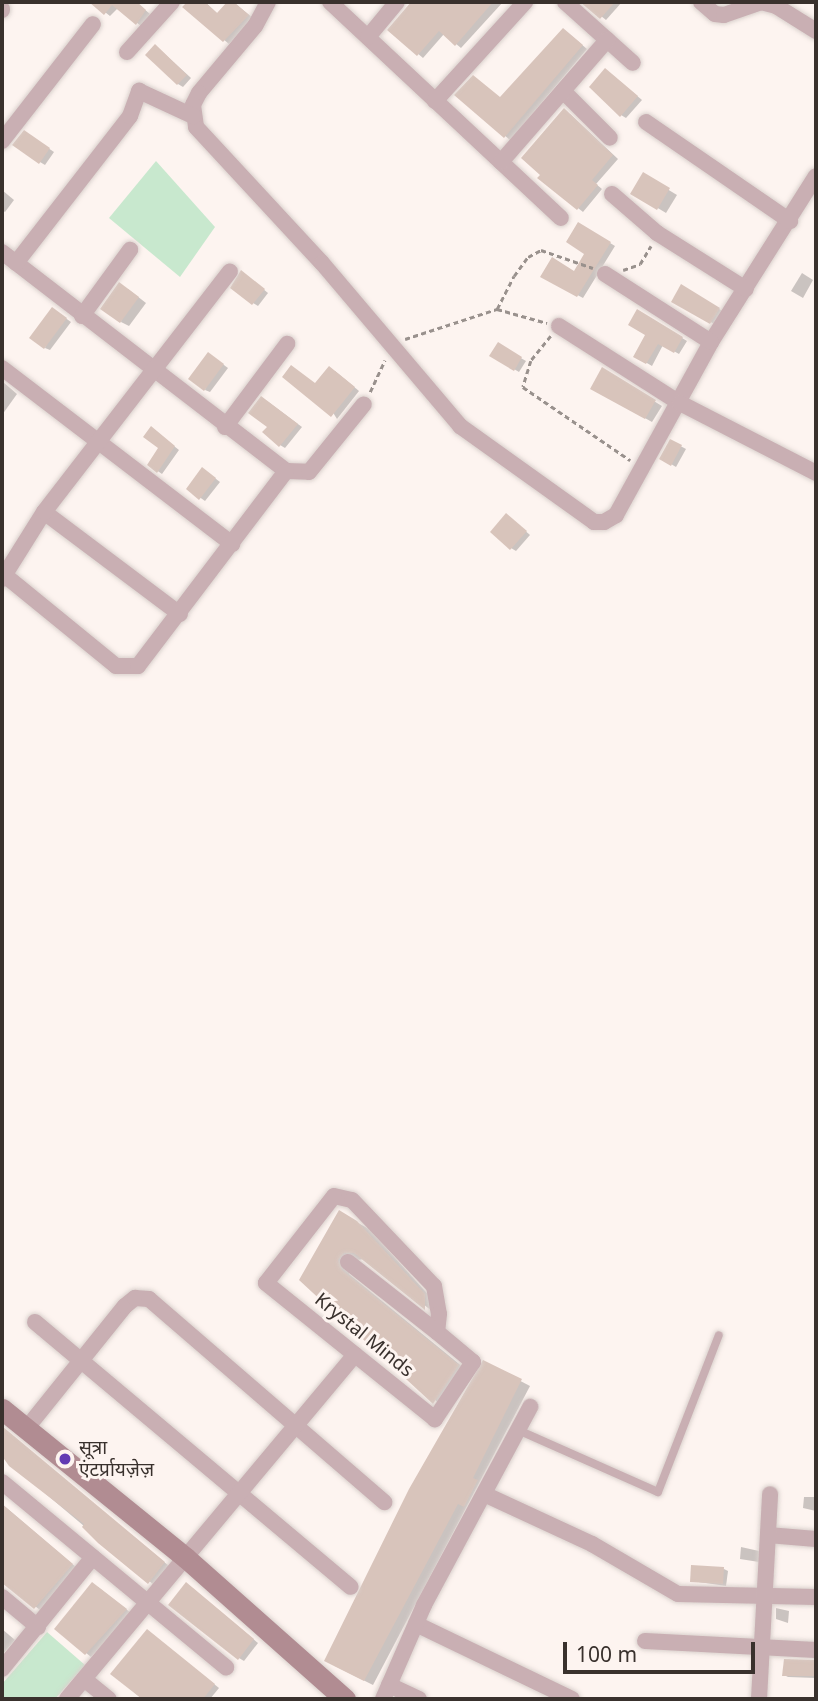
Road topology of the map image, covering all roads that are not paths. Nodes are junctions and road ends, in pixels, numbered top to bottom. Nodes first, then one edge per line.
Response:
1 (172, 2) edge
2 (268, 2) edge
3 (330, 2) edge
4 (397, 2) edge
5 (525, 2) edge
6 (565, 2) edge
7 (701, 2) edge
8 (93, 24) dead end
9 (816, 31) edge
10 (368, 37) junction
11 (607, 40) junction
12 (127, 52) dead end
13 (633, 63) dead end
14 (563, 91) junction
15 (435, 101) junction
16 (193, 116) junction
17 (646, 122) dead end
18 (610, 138) dead end
19 (2, 141) edge
20 (501, 162) junction
21 (816, 176) edge
22 (612, 194) dead end
23 (561, 218) dead end
24 (790, 221) junction
25 (130, 250) dead end
26 (2, 252) edge
27 (16, 263) junction
28 (230, 271) dead end
29 (605, 274) road end
30 (746, 289) junction
31 (82, 316) junction
32 (559, 327) road end
33 (711, 342) junction
34 (287, 344) dead end
35 (2, 368) edge
36 (152, 372) junction
37 (680, 403) junction
38 (364, 404) road end
39 (225, 427) junction
40 (96, 442) junction
41 (286, 471) junction
42 (816, 473) edge
43 (44, 512) junction
44 (232, 544) junction
45 (3, 576) edge
46 (180, 614) junction
47 (348, 1262) dead end
48 (35, 1322) dead end
49 (437, 1332) junction
50 (719, 1335) dead end
51 (355, 1355) junction
52 (82, 1360) junction
53 (530, 1408) dead end
54 (2, 1409) edge
55 (294, 1422) junction
56 (26, 1429) junction
57 (518, 1430) junction
58 (2, 1482) edge
59 (237, 1492) junction
60 (484, 1494) junction
61 (770, 1494) dead end
62 (384, 1502) dead end
63 (768, 1535) junction
64 (816, 1539) edge
65 (93, 1557) junction
66 (186, 1558) junction
67 (351, 1587) dead end
68 (764, 1594) junction
69 (2, 1597) edge
70 (816, 1597) edge
71 (147, 1602) junction
72 (416, 1624) junction
73 (38, 1627) junction
74 (645, 1640) dead end
75 (760, 1646) junction
76 (816, 1650) edge
77 (226, 1667) dead end
78 (2, 1669) edge
79 (84, 1679) junction
80 (386, 1692) edge
81 (67, 1699) edge
82 (109, 1699) edge
83 (345, 1699) edge
84 (419, 1699) edge
85 (572, 1699) edge
86 (759, 1699) edge

1 - 12 street
2 - 16 street
3 - 10 street
4 - 10 street
5 - 15 street
6 - 11 street
7 - 9 street
8 - 19 street
10 - 15 street
11 - 13 street
11 - 14 street
14 - 18 street
14 - 20 street
15 - 20 street
16 - 27 street
16 - 37 street
17 - 24 street
20 - 23 street
21 - 24 street
22 - 30 street
24 - 30 street
25 - 31 street
26 - 27 street
27 - 31 street
28 - 36 street
29 - 33 street
30 - 33 street
31 - 36 street
32 - 37 street
33 - 37 street
34 - 39 street
35 - 40 street
36 - 39 street
36 - 40 street
37 - 42 street
38 - 41 street
39 - 41 street
40 - 43 street
40 - 44 street
41 - 44 street
43 - 45 street
43 - 46 street
44 - 46 street
45 - 46 street
47 - 49 street
48 - 52 street
49 - 51 street, Krystal Minds
49 - 51 street, Krystal Minds
50 - 57 lane
51 - 55 street
52 - 55 street
52 - 56 street
52 - 59 street
53 - 57 street
54 - 56 street
55 - 59 street
55 - 62 street
56 - 66 street
57 - 60 street
58 - 65 street
59 - 66 street
59 - 67 street
60 - 68 street
60 - 72 street
61 - 63 street
63 - 64 street
63 - 68 street
65 - 71 street
65 - 73 street
66 - 71 street
66 - 83 street
68 - 70 street
68 - 75 street
69 - 73 street
71 - 77 street
71 - 79 street
72 - 80 street
72 - 85 street
73 - 78 street
74 - 75 street
75 - 76 street
75 - 86 street
79 - 81 street
79 - 82 street
80 - 84 street

